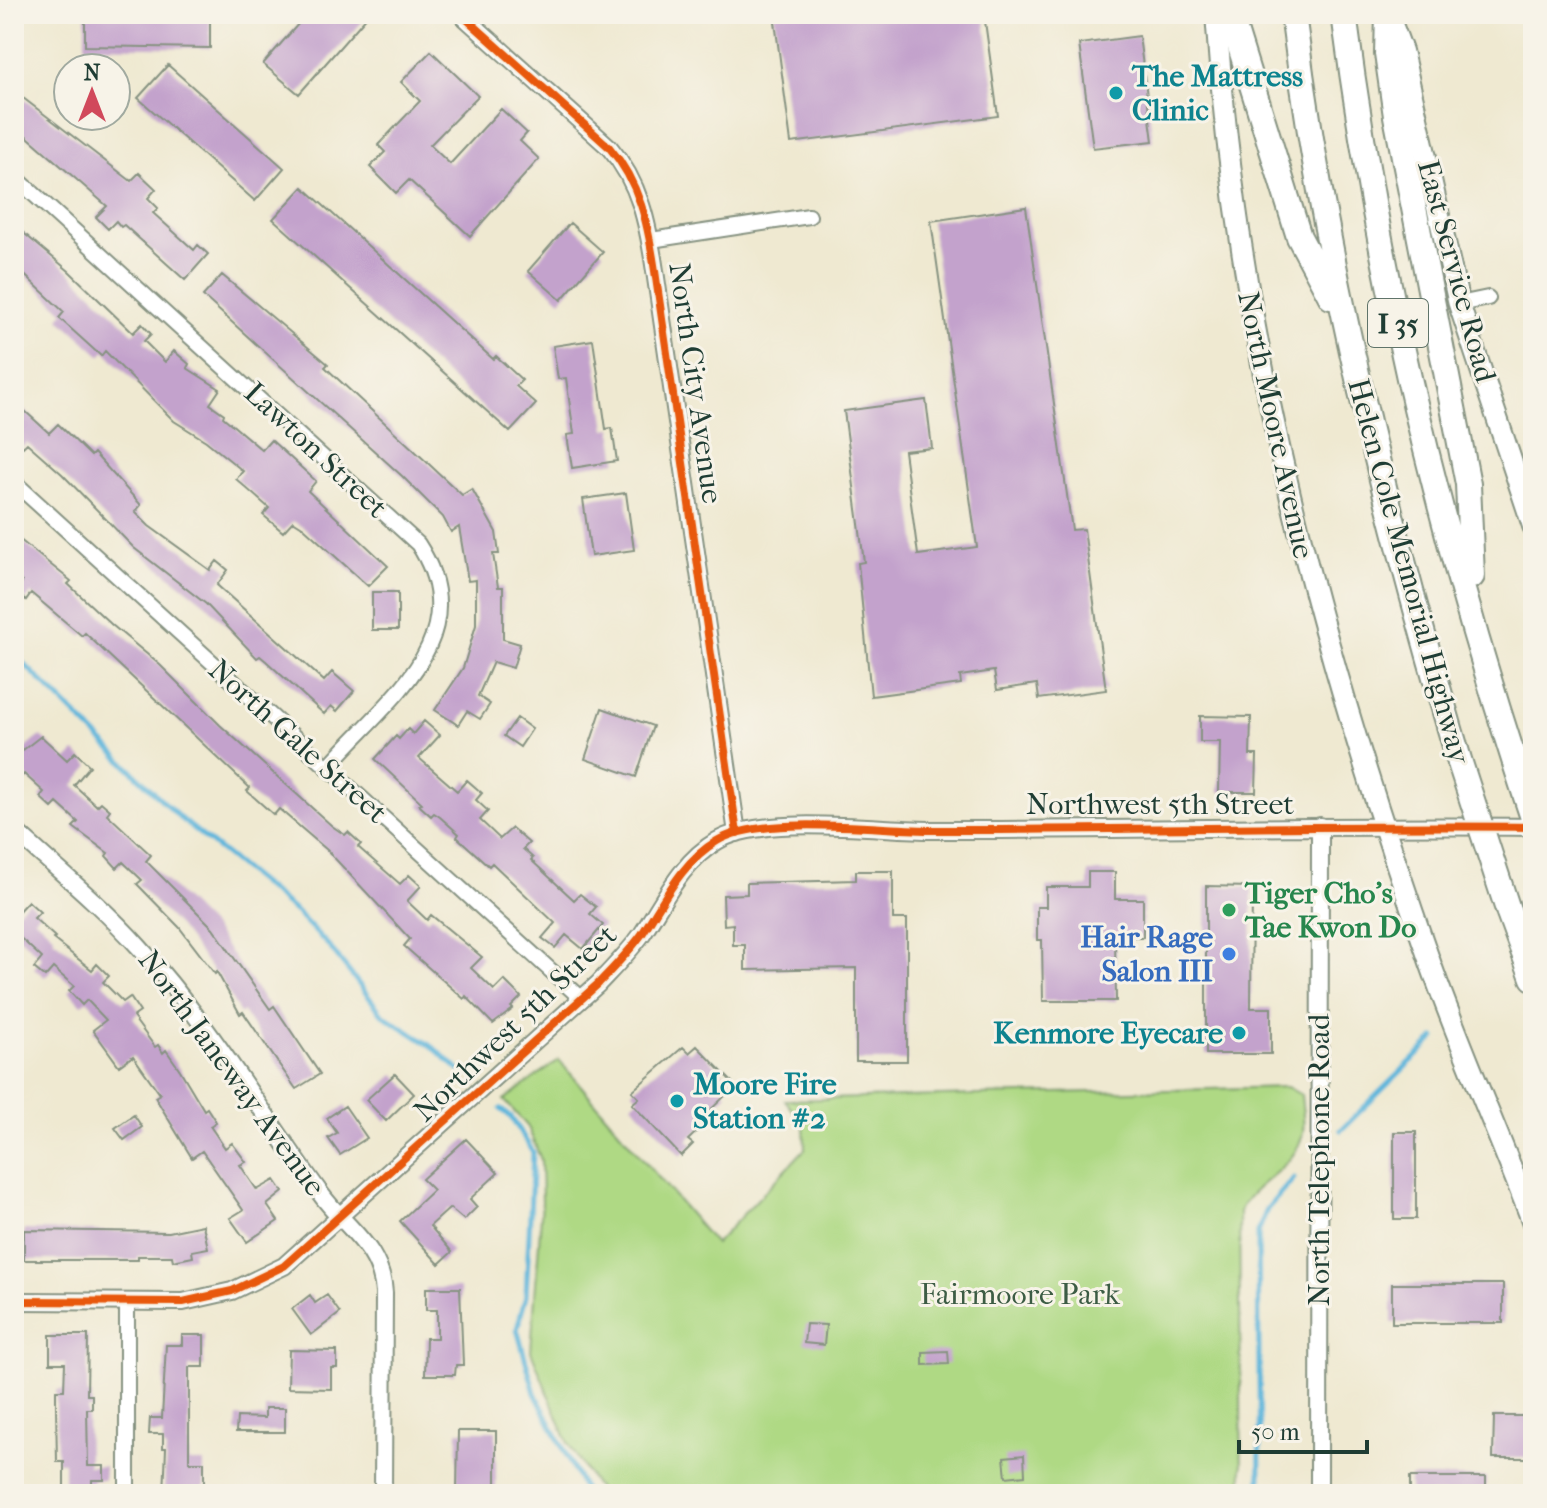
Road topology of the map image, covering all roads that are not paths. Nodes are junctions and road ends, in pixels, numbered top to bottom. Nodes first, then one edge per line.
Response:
1 (461, 14) edge
2 (1216, 14) edge
3 (1230, 14) edge
4 (1293, 14) edge
5 (1344, 14) edge
6 (1388, 14) edge
7 (14, 176) edge
8 (809, 216) dead end
9 (651, 240) junction
10 (1488, 298) dead end
11 (1459, 304) junction
12 (1344, 322) junction
13 (14, 482) edge
14 (1533, 526) edge
15 (1474, 627) junction
16 (327, 768) junction
17 (1533, 818) edge
18 (1320, 826) junction
19 (1386, 826) junction
20 (1533, 827) edge
21 (14, 830) edge
22 (737, 833) junction
23 (1533, 978) edge
24 (582, 999) junction
25 (341, 1217) junction
26 (1533, 1223) edge
27 (14, 1301) edge
28 (127, 1302) junction
29 (127, 1494) edge
30 (383, 1494) edge
31 (1319, 1494) edge

1 - 9 street, North City Avenue
2 - 19 main road, North Moore Avenue
3 - 12 highway
4 - 12 highway, Helen Cole Memorial Highway / I 35
5 - 15 highway, Helen Cole Memorial Highway / I 35
6 - 11 main road, East Service Road
6 - 15 highway
7 - 16 street, Lawton Street
8 - 9 street
9 - 22 street, North City Avenue
10 - 11 street
11 - 14 main road, East Service Road
12 - 23 highway, Helen Cole Memorial Highway / I 35, bridge
13 - 16 street, North Gale Street
15 - 17 highway, Helen Cole Memorial Highway / I 35
16 - 24 street, North Gale Street
18 - 19 street, Northwest 5th Street
18 - 22 street, Northwest 5th Street
18 - 31 street, North Telephone Road
19 - 20 street, Northwest 5th Street
19 - 26 main road, North Moore Avenue
21 - 25 street, North Janeway Avenue
22 - 24 street, Northwest 5th Street
24 - 25 street, Northwest 5th Street
25 - 28 street, Northwest 5th Street
25 - 30 street, North Janeway Avenue
27 - 28 street, Northwest 5th Street
28 - 29 street

